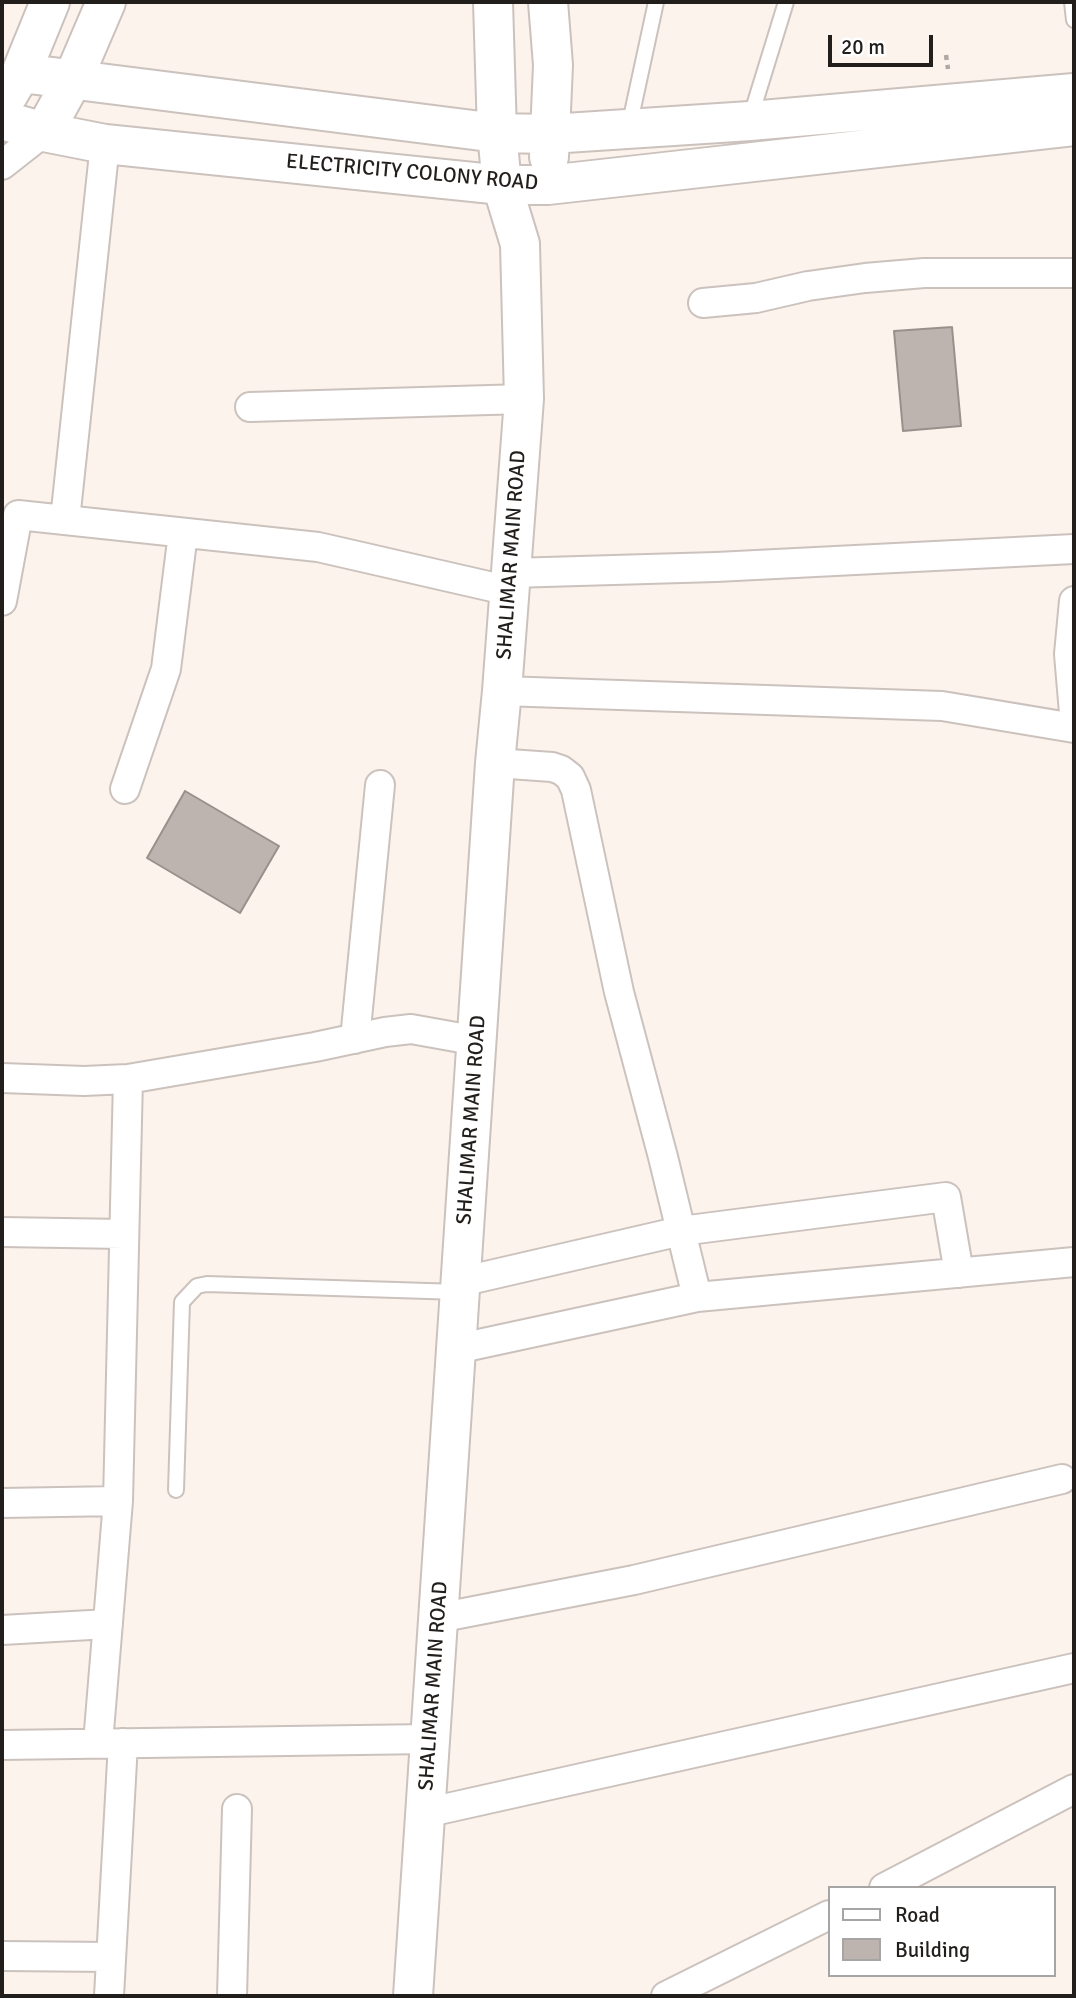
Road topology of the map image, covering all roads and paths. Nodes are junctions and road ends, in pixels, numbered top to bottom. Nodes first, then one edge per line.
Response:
1 (50, 2) edge
2 (106, 2) edge
3 (493, 2) edge
4 (548, 2) edge
5 (656, 2) edge
6 (786, 2) edge
7 (1072, 2) edge
8 (1074, 19) edge
9 (21, 73) junction
10 (73, 79) junction
11 (2, 106) edge
12 (1074, 106) edge
13 (2, 120) edge
14 (750, 121) junction
15 (629, 129) junction
16 (44, 132) junction
17 (497, 133) junction
18 (550, 134) junction
19 (105, 144) junction
20 (2, 165) edge
21 (502, 185) junction
22 (548, 185) junction
23 (520, 244) junction
24 (1074, 273) edge
25 (703, 303) dead end
26 (524, 399) junction
27 (250, 407) dead end
28 (10, 514) edge
29 (65, 520) junction
30 (183, 533) junction
31 (1074, 549) edge
32 (510, 582) junction
33 (2, 601) edge
34 (1074, 601) edge
35 (502, 691) junction
36 (1074, 713) edge
37 (1074, 728) edge
38 (495, 763) junction
39 (380, 785) dead end
40 (125, 789) dead end
41 (355, 1039) junction
42 (478, 1041) junction
43 (2, 1078) edge
44 (128, 1079) junction
45 (681, 1231) junction
46 (2, 1232) edge
47 (124, 1234) junction
48 (1074, 1262) edge
49 (959, 1273) junction
50 (460, 1287) junction
51 (697, 1297) junction
52 (456, 1349) junction
53 (1062, 1479) dead end
54 (176, 1490) dead end
55 (118, 1501) junction
56 (2, 1503) edge
57 (438, 1618) junction
58 (108, 1624) junction
59 (2, 1630) edge
60 (1074, 1668) edge
61 (430, 1740) junction
62 (111, 1743) junction
63 (2, 1745) edge
64 (1074, 1789) edge
65 (237, 1809) dead end
66 (425, 1813) junction
67 (888, 1886) edge
68 (828, 1915) edge
69 (2, 1956) edge
70 (111, 1957) junction
71 (108, 1996) edge
72 (232, 1996) edge
73 (413, 1996) edge
74 (666, 1996) edge

1 - 9 street
2 - 10 street
3 - 17 street, SHALIMAR MAIN ROAD
4 - 18 street
5 - 15 lane
6 - 14 lane
7 - 8 lane
9 - 10 street, ELECTRICITY COLONY ROAD
9 - 11 street
10 - 16 street
10 - 17 street, ELECTRICITY COLONY ROAD
12 - 14 street, ELECTRICITY COLONY ROAD
12 - 22 street, ELECTRICITY COLONY ROAD
13 - 16 street, ELECTRICITY COLONY ROAD
14 - 15 street, ELECTRICITY COLONY ROAD
15 - 18 street, ELECTRICITY COLONY ROAD
16 - 19 street, ELECTRICITY COLONY ROAD
16 - 20 street
17 - 18 street, ELECTRICITY COLONY ROAD
17 - 21 street, SHALIMAR MAIN ROAD
18 - 22 street
19 - 21 street, ELECTRICITY COLONY ROAD
19 - 29 street
21 - 22 street, ELECTRICITY COLONY ROAD
21 - 23 street, SHALIMAR MAIN ROAD
22 - 23 street, SHALIMAR MAIN ROAD
23 - 26 street, SHALIMAR MAIN ROAD
24 - 25 street
26 - 27 street
26 - 32 street, SHALIMAR MAIN ROAD
28 - 29 street
28 - 33 street
29 - 30 street
30 - 32 street
30 - 40 street
31 - 32 street
32 - 35 street, SHALIMAR MAIN ROAD
34 - 36 street
35 - 37 street
35 - 38 street, SHALIMAR MAIN ROAD
38 - 42 street, SHALIMAR MAIN ROAD
38 - 45 street
39 - 41 street
41 - 42 street
41 - 44 street
42 - 50 street, SHALIMAR MAIN ROAD
43 - 44 street
44 - 47 street
45 - 49 street
45 - 50 street
45 - 51 street
46 - 47 street
47 - 55 street
48 - 49 street
49 - 51 street
50 - 52 street, SHALIMAR MAIN ROAD
50 - 54 lane
51 - 52 street
52 - 57 street, SHALIMAR MAIN ROAD
53 - 57 street
55 - 56 street
55 - 58 street
57 - 61 street, SHALIMAR MAIN ROAD
58 - 59 street
58 - 62 street
60 - 66 street
61 - 62 street
61 - 66 street, SHALIMAR MAIN ROAD
62 - 63 street
62 - 70 street
64 - 67 street
65 - 72 street
66 - 73 street, SHALIMAR MAIN ROAD
68 - 74 street
69 - 70 street
70 - 71 street

